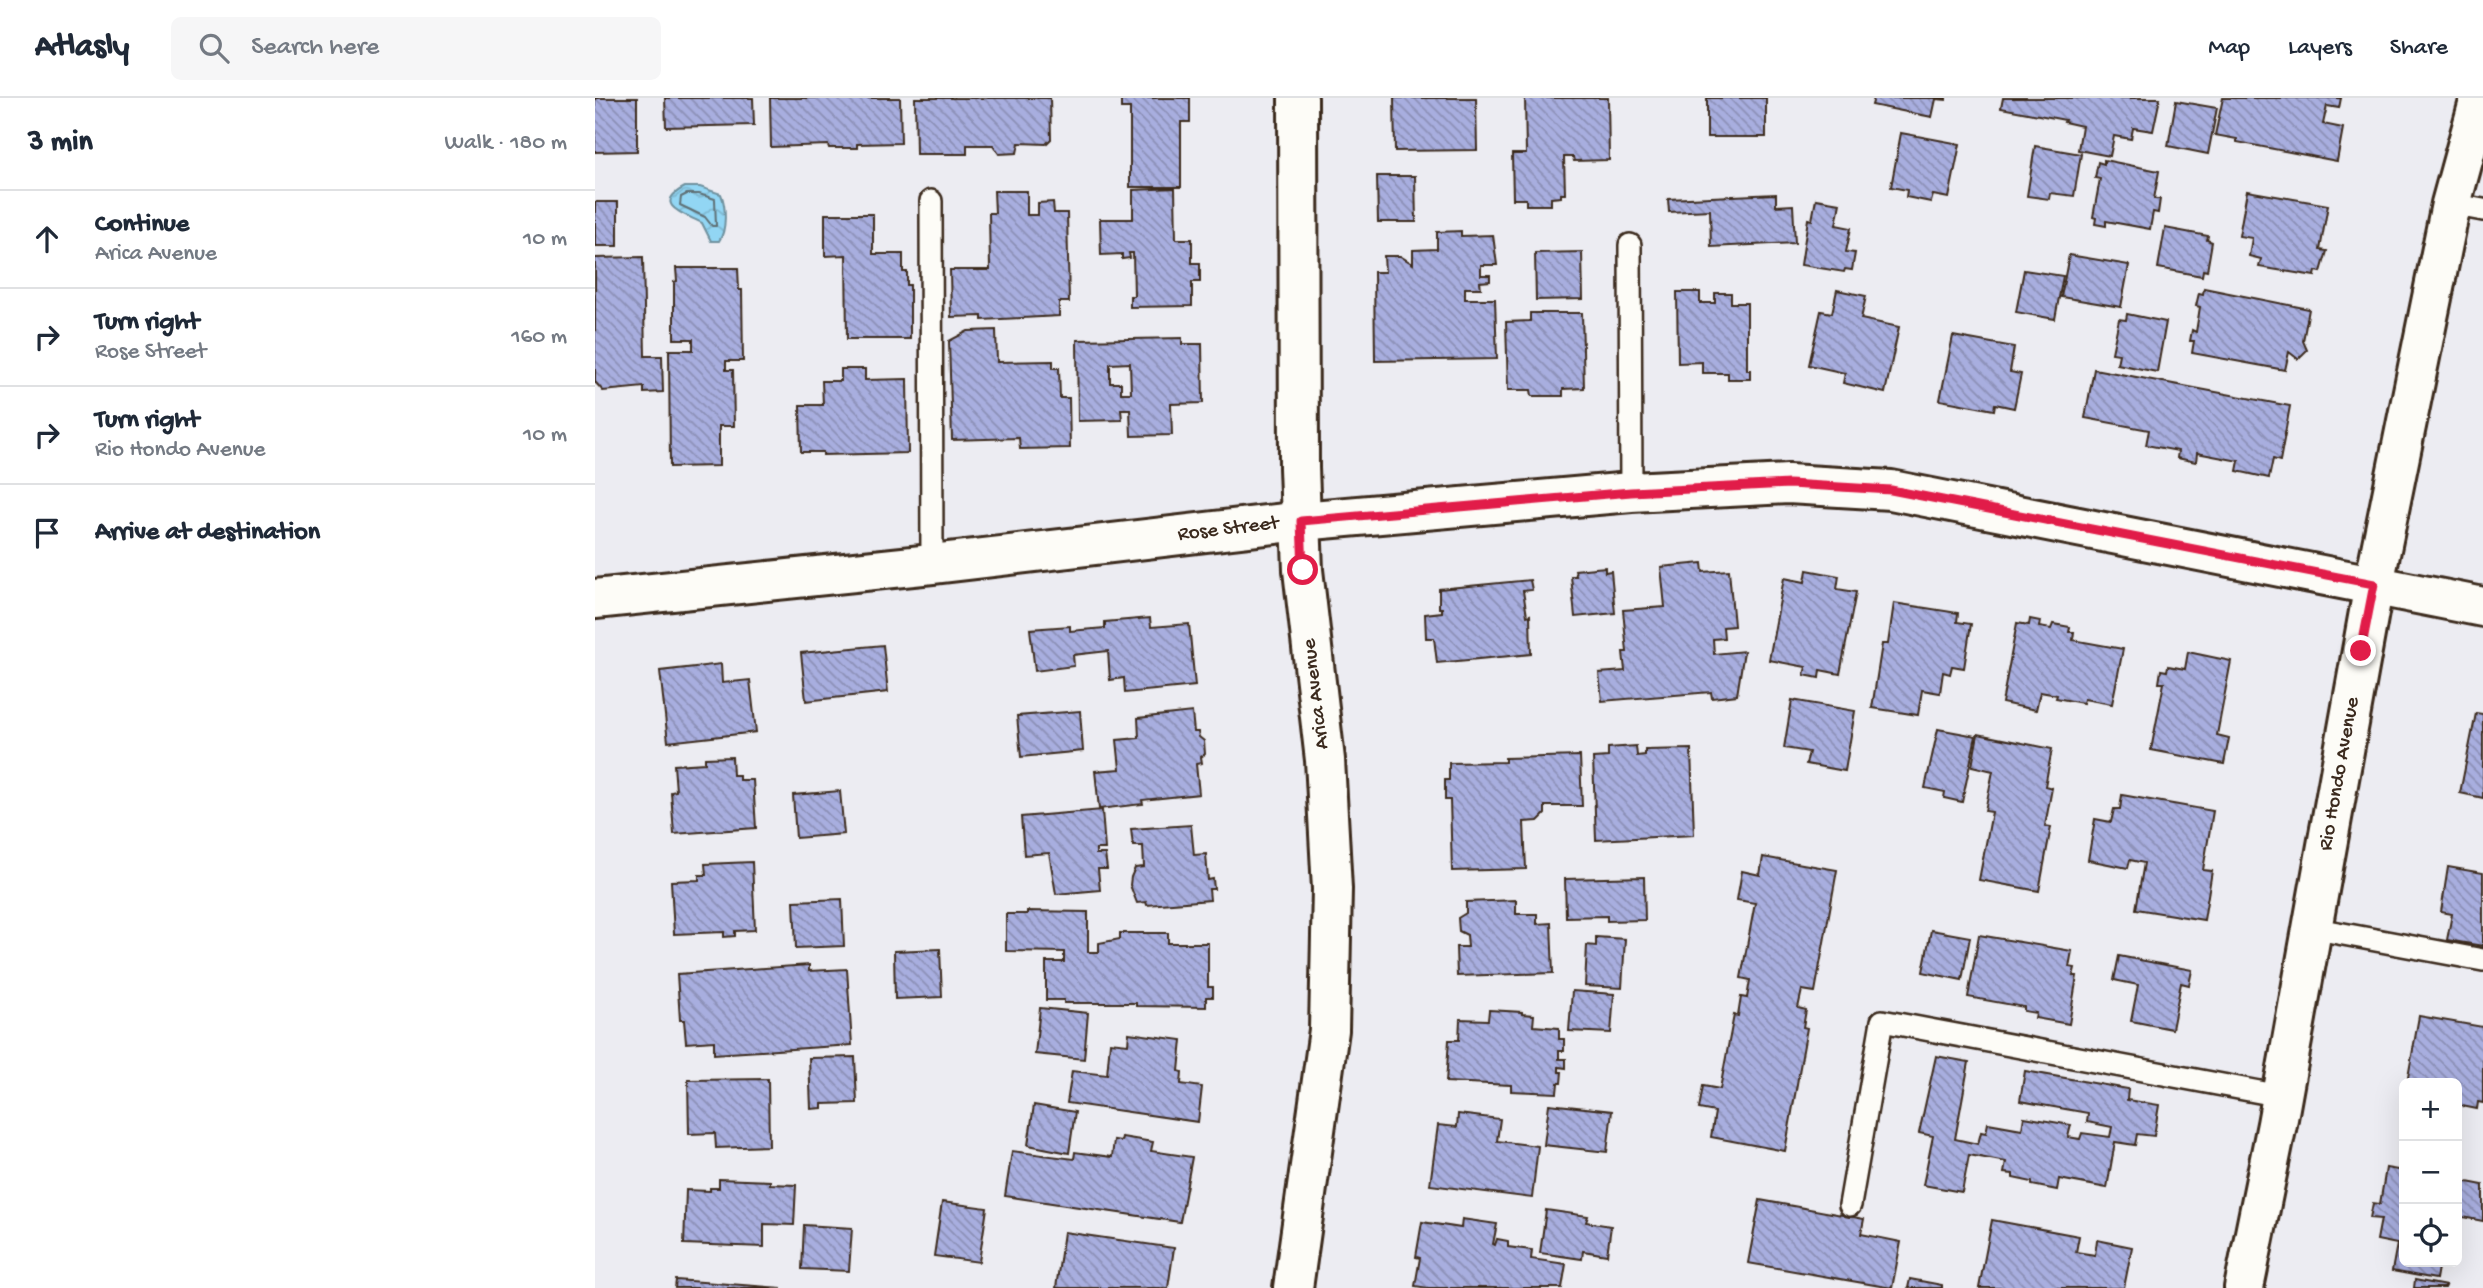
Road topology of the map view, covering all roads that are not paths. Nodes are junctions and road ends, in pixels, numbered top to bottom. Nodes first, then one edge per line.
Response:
1 (1299, 98) edge
2 (2480, 98) edge
3 (931, 201) dead end
4 (2467, 207) edge
5 (1630, 245) dead end
6 (1631, 492) junction
7 (1301, 521) junction
8 (932, 564) junction
9 (2374, 584) junction
10 (595, 599) edge
11 (2483, 607) edge
12 (2311, 929) junction
13 (2483, 960) edge
14 (2281, 1096) junction
15 (1850, 1205) dead end
16 (1293, 1288) edge
17 (2244, 1288) edge

1 - 7 street, Arica Avenue
2 - 4 street, Rio Hondo Avenue
3 - 8 lane
4 - 9 street, Rio Hondo Avenue
5 - 6 lane
6 - 7 street, Rose Street
6 - 9 street, Rose Street
7 - 8 street, Rose Street
7 - 16 street, Arica Avenue
8 - 10 street, Rose Street
9 - 11 street, Rose Street
9 - 12 street, Rio Hondo Avenue
12 - 13 lane
12 - 14 street, Rio Hondo Avenue
14 - 15 lane
14 - 17 street, Rio Hondo Avenue

